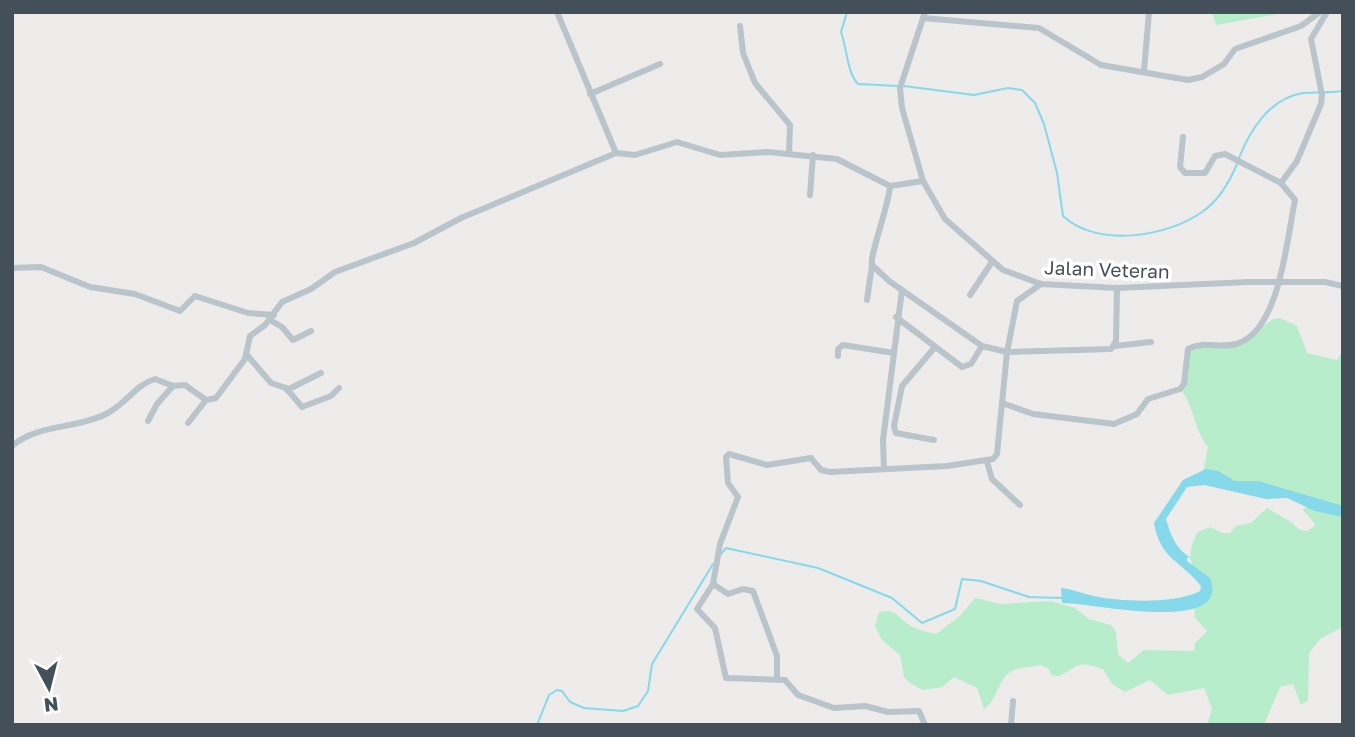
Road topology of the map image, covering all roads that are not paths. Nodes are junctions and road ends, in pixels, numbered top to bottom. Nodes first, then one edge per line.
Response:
1 (557, 12) edge
2 (1149, 12) edge
3 (1320, 12) edge
4 (1327, 12) edge
5 (924, 15) edge
6 (740, 26) dead end
7 (660, 64) dead end
8 (1144, 71) junction
9 (590, 94) junction
10 (1183, 136) dead end
11 (615, 153) junction
12 (789, 153) junction
13 (813, 155) junction
14 (923, 181) junction
15 (1281, 183) junction
16 (890, 186) junction
17 (810, 195) dead end
18 (992, 262) junction
19 (872, 265) junction
20 (12, 268) edge
21 (1278, 283) junction
22 (1041, 284) junction
23 (1343, 286) edge
24 (1117, 289) junction
25 (902, 290) junction
26 (970, 295) dead end
27 (867, 300) dead end
28 (272, 317) junction
29 (896, 317) junction
30 (311, 331) dead end
31 (1151, 342) dead end
32 (982, 346) junction
33 (1115, 346) junction
34 (935, 347) junction
35 (1007, 352) junction
36 (894, 353) junction
37 (247, 355) junction
38 (838, 356) dead end
39 (321, 373) dead end
40 (173, 386) junction
41 (339, 388) dead end
42 (288, 390) junction
43 (206, 400) junction
44 (1002, 403) junction
45 (148, 421) dead end
46 (188, 424) dead end
47 (934, 440) dead end
48 (12, 446) edge
49 (987, 462) junction
50 (884, 468) junction
51 (1020, 505) dead end
52 (713, 584) junction
53 (777, 678) junction
54 (1013, 701) dead end
55 (925, 725) edge
56 (1011, 725) edge

1 - 9 street
2 - 8 street
3 - 8 street
4 - 15 street
5 - 8 street
5 - 14 street, Jalan Veteran
6 - 12 street
7 - 9 street
9 - 11 street
10 - 15 street
11 - 12 street
11 - 28 street
12 - 13 street
13 - 16 street
13 - 17 street
14 - 16 street
14 - 18 street, Jalan Veteran
15 - 21 street
16 - 19 street
18 - 22 street, Jalan Veteran
18 - 26 street
19 - 25 street
19 - 27 street
20 - 28 street
21 - 23 street, Jalan Veteran
21 - 24 street, Jalan Veteran
21 - 44 street
22 - 24 street, Jalan Veteran
22 - 35 street
24 - 33 street
25 - 29 street
25 - 32 street
28 - 30 street
28 - 37 street
29 - 34 street
29 - 36 street
31 - 33 street
32 - 34 street
32 - 35 street
33 - 35 street
34 - 47 street
35 - 44 street
36 - 38 street
36 - 50 street
37 - 42 street
37 - 43 street
39 - 42 street
40 - 43 street
40 - 45 street
40 - 48 street
41 - 42 street
43 - 46 street
44 - 49 street
49 - 50 street
49 - 51 street
50 - 52 street
52 - 53 street
52 - 53 street
53 - 55 street
54 - 56 street

